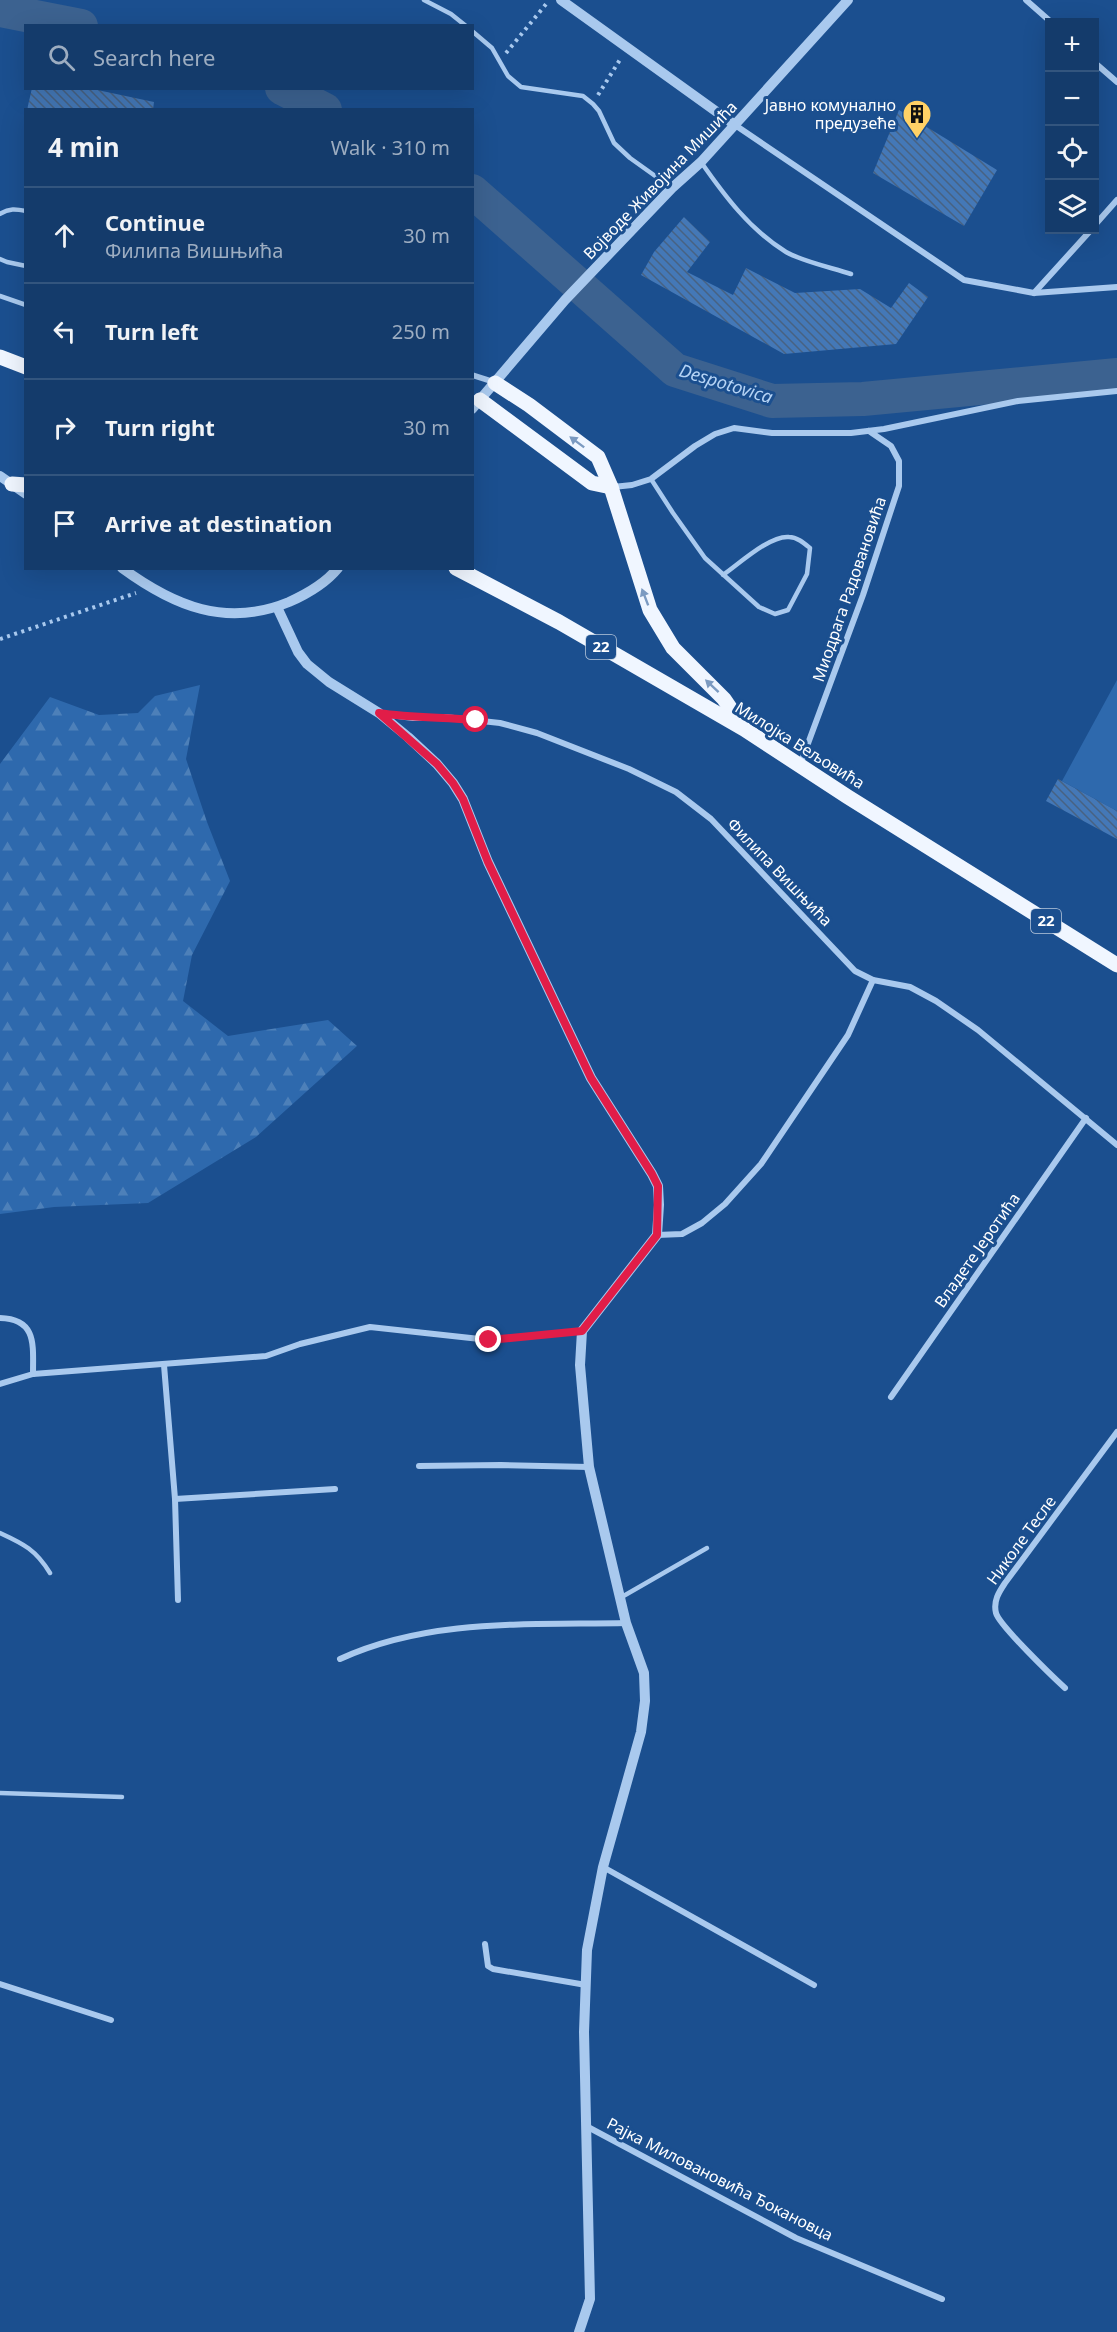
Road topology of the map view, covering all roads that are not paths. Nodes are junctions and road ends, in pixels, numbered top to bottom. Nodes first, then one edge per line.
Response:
1 (424, 0) edge
2 (561, 0) edge
3 (848, 0) edge
4 (1026, 0) edge
5 (1046, 18) edge
6 (464, 24) edge
7 (474, 33) edge
8 (1099, 66) edge
9 (1117, 82) edge
10 (735, 125) junction
11 (700, 162) junction
12 (672, 188) junction
13 (1117, 200) edge
14 (24, 211) edge
15 (0, 214) edge
16 (1099, 220) edge
17 (1087, 234) edge
18 (0, 258) edge
19 (24, 266) edge
20 (851, 274) dead end
21 (1117, 287) edge
22 (1034, 292) junction
23 (0, 296) edge
24 (24, 304) edge
25 (0, 357) edge
26 (24, 366) edge
27 (474, 376) edge
28 (495, 382) junction
29 (1117, 391) edge
30 (476, 404) edge
31 (869, 431) junction
32 (651, 479) junction
33 (611, 487) junction
34 (125, 570) edge
35 (336, 570) edge
36 (460, 570) edge
37 (723, 575) junction
38 (277, 607) junction
39 (379, 713) junction
40 (744, 729) junction
41 (800, 766) junction
42 (1117, 965) edge
43 (873, 980) junction
44 (1086, 1118) junction
45 (1117, 1145) edge
46 (657, 1235) junction
47 (0, 1318) edge
48 (582, 1331) junction
49 (164, 1365) junction
50 (33, 1374) junction
51 (0, 1384) edge
52 (891, 1397) dead end
53 (1117, 1432) edge
54 (419, 1466) dead end
55 (589, 1467) junction
56 (335, 1489) dead end
57 (175, 1499) junction
58 (0, 1533) edge
59 (707, 1548) dead end
60 (50, 1573) dead end
61 (620, 1598) junction
62 (178, 1600) dead end
63 (626, 1623) junction
64 (339, 1659) dead end
65 (1065, 1688) dead end
66 (0, 1793) edge
67 (122, 1797) dead end
68 (603, 1867) junction
69 (485, 1944) dead end
70 (0, 1984) edge
71 (586, 1985) junction
72 (814, 1985) dead end
73 (111, 2020) dead end
74 (585, 2126) junction
75 (942, 2299) dead end
76 (579, 2332) edge

1 - 6 lane
2 - 10 street
3 - 10 street, Војводе Живојина Мишића
4 - 5 street
7 - 12 lane
8 - 9 street
10 - 11 street, Војводе Живојина Мишића
10 - 22 street
11 - 12 street, Војводе Живојина Мишића
11 - 20 lane
12 - 28 street, Војводе Живојина Мишића
13 - 16 street
14 - 15 lane
17 - 22 street
18 - 19 lane
21 - 22 street
23 - 24 lane
25 - 26 main road
27 - 28 street
28 - 30 street, Војводе Живојина Мишића
33 -> 28 main road
29 - 31 street
30 - 33 main road
31 - 32 street
31 - 41 street, Миодрага Радовановића
32 - 33 street
32 - 37 lane
40 -> 33 main road
34 - 38 street
35 - 38 street
36 - 40 main road, Милојка Вељовића / 22
37 - 37 lane
38 - 39 street
39 - 43 street, Филипа Вишњића
39 - 46 street
40 - 41 main road, Милојка Вељовића / 22
41 - 42 main road, Милојка Вељовића / 22
43 - 44 street, Филипа Вишњића
43 - 46 street
44 - 45 street, Филипа Вишњића
44 - 52 street, Владете Јеротића
46 - 48 street
47 - 50 street
48 - 49 street
48 - 55 street, Рајка Миловановића Ђокановца
49 - 50 street
49 - 57 street
50 - 51 street
53 - 65 street, Николе Тесле
54 - 55 street
55 - 61 street, Рајка Миловановића Ђокановца
56 - 57 street
57 - 62 street
58 - 60 lane
59 - 61 lane
61 - 63 street, Рајка Миловановића Ђокановца
63 - 64 street
63 - 68 street, Рајка Миловановића Ђокановца
66 - 67 lane
68 - 71 street, Рајка Миловановића Ђокановца
68 - 72 street
69 - 71 street
70 - 73 street
71 - 74 street, Рајка Миловановића Ђокановца
74 - 75 street, Рајка Миловановића Ђокановца
74 - 76 street, Рајка Миловановића Ђокановца

